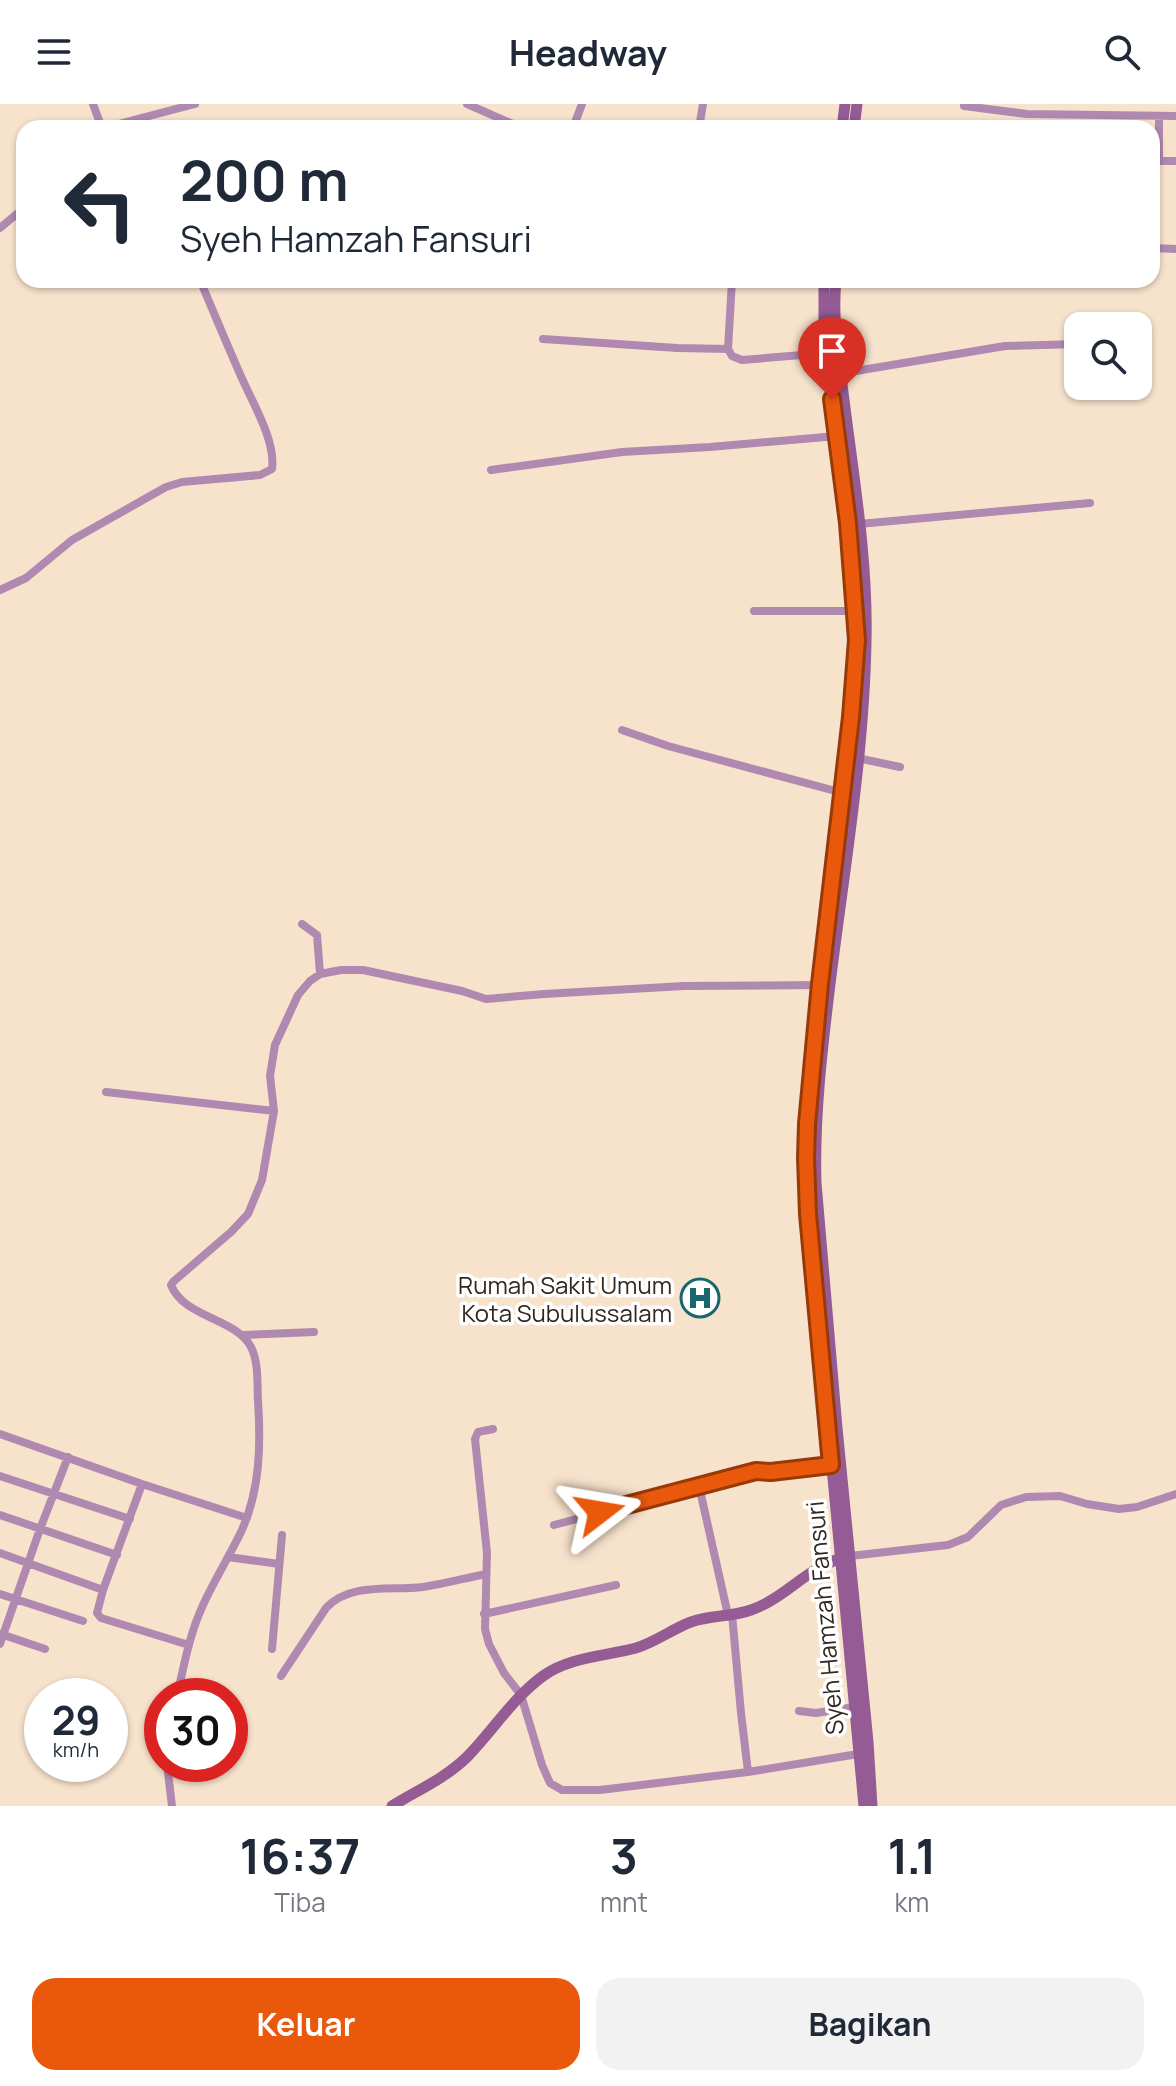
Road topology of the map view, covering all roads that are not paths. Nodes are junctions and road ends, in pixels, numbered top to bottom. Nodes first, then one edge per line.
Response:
1 (195, 104) edge
2 (467, 104) edge
3 (951, 104) edge
4 (1063, 104) edge
5 (964, 105) edge
6 (1063, 114) junction
7 (1109, 116) junction
8 (1159, 116) junction
9 (1176, 116) edge
10 (146, 120) edge
11 (504, 120) edge
12 (1109, 120) edge
13 (1159, 120) edge
14 (16, 215) edge
15 (0, 228) edge
16 (204, 288) edge
17 (732, 288) edge
18 (824, 288) edge
19 (836, 288) edge
20 (543, 339) dead end
21 (1064, 345) edge
22 (728, 349) junction
23 (826, 353) junction
24 (835, 374) junction
25 (837, 436) junction
26 (491, 470) dead end
27 (1090, 503) dead end
28 (859, 524) junction
29 (859, 588) junction
30 (0, 590) edge
31 (754, 611) dead end
32 (856, 611) junction
33 (622, 730) dead end
34 (857, 758) junction
35 (900, 767) dead end
36 (843, 793) junction
37 (302, 924) dead end
38 (320, 974) junction
39 (825, 985) junction
40 (106, 1092) dead end
41 (274, 1111) junction
42 (811, 1182) junction
43 (314, 1332) dead end
44 (243, 1335) junction
45 (493, 1429) dead end
46 (0, 1434) edge
47 (68, 1457) junction
48 (831, 1465) junction
49 (0, 1476) edge
50 (142, 1484) junction
51 (699, 1486) junction
52 (53, 1494) junction
53 (1176, 1494) edge
54 (0, 1515) edge
55 (247, 1518) junction
56 (130, 1519) junction
57 (554, 1525) dead end
58 (40, 1529) junction
59 (282, 1535) dead end
60 (0, 1553) edge
61 (117, 1555) junction
62 (228, 1557) junction
63 (845, 1557) junction
64 (29, 1562) junction
65 (279, 1564) junction
66 (486, 1574) junction
67 (616, 1585) dead end
68 (103, 1590) junction
69 (0, 1594) edge
70 (16, 1599) junction
71 (484, 1614) junction
72 (730, 1614) junction
73 (83, 1621) dead end
74 (1, 1638) edge
75 (189, 1645) junction
76 (45, 1649) dead end
77 (272, 1649) dead end
78 (281, 1676) dead end
79 (181, 1678) edge
80 (521, 1695) junction
81 (855, 1707) junction
82 (799, 1711) dead end
83 (858, 1754) junction
84 (748, 1772) junction
85 (169, 1782) edge
86 (172, 1806) edge
87 (392, 1806) edge
88 (864, 1806) edge
89 (872, 1806) edge

1 - 10 street
2 - 11 street
3 - 5 street
4 - 6 street
5 - 6 street
6 - 7 street
7 - 8 street
7 - 12 street
8 - 9 street
8 - 13 street
14 - 15 street
16 - 30 street
17 - 22 street
18 - 23 main road, Syeh Hamzah Fansuri
19 - 24 main road, Syeh Hamzah Fansuri
20 - 22 street
21 - 24 street
22 - 23 street
23 - 24 main road, Syeh Hamzah Fansuri
24 - 25 main road, Syeh Hamzah Fansuri
24 - 28 main road, Syeh Hamzah Fansuri
25 - 26 street
25 - 29 main road, Syeh Hamzah Fansuri
27 - 28 street
28 - 29 main road, Syeh Hamzah Fansuri
29 - 32 main road, Syeh Hamzah Fansuri
29 - 34 main road, Syeh Hamzah Fansuri
31 - 32 street
32 - 36 main road, Syeh Hamzah Fansuri
33 - 36 street
34 - 35 street
34 - 39 main road, Syeh Hamzah Fansuri
36 - 39 main road, Syeh Hamzah Fansuri
37 - 38 street
38 - 39 street
38 - 41 street
39 - 42 main road, Syeh Hamzah Fansuri
40 - 41 street
41 - 44 street
42 - 48 main road, Syeh Hamzah Fansuri
42 - 63 main road, Syeh Hamzah Fansuri
43 - 44 street
44 - 55 street
45 - 66 street
46 - 47 street
47 - 50 street
47 - 52 street
48 - 51 street
48 - 63 main road, Syeh Hamzah Fansuri
49 - 52 street
50 - 55 street
50 - 56 street
51 - 57 street
51 - 72 street
52 - 56 street
52 - 58 street
53 - 63 street
54 - 58 street
55 - 62 street
56 - 61 street
58 - 61 street
58 - 64 street
59 - 65 street
60 - 64 street
61 - 68 street
62 - 65 street
62 - 75 street
63 - 72 main road
63 - 81 main road, Syeh Hamzah Fansuri
63 - 89 main road, Syeh Hamzah Fansuri
64 - 68 street
64 - 70 street
65 - 77 street
66 - 71 street
66 - 78 street
67 - 71 street
68 - 75 street
69 - 70 street
70 - 73 street
70 - 74 street
71 - 80 street
72 - 80 main road
72 - 84 street
74 - 76 street
75 - 79 street
80 - 84 street
80 - 87 main road
81 - 82 street
81 - 83 main road, Syeh Hamzah Fansuri
83 - 84 street
83 - 88 main road, Syeh Hamzah Fansuri
85 - 86 street

